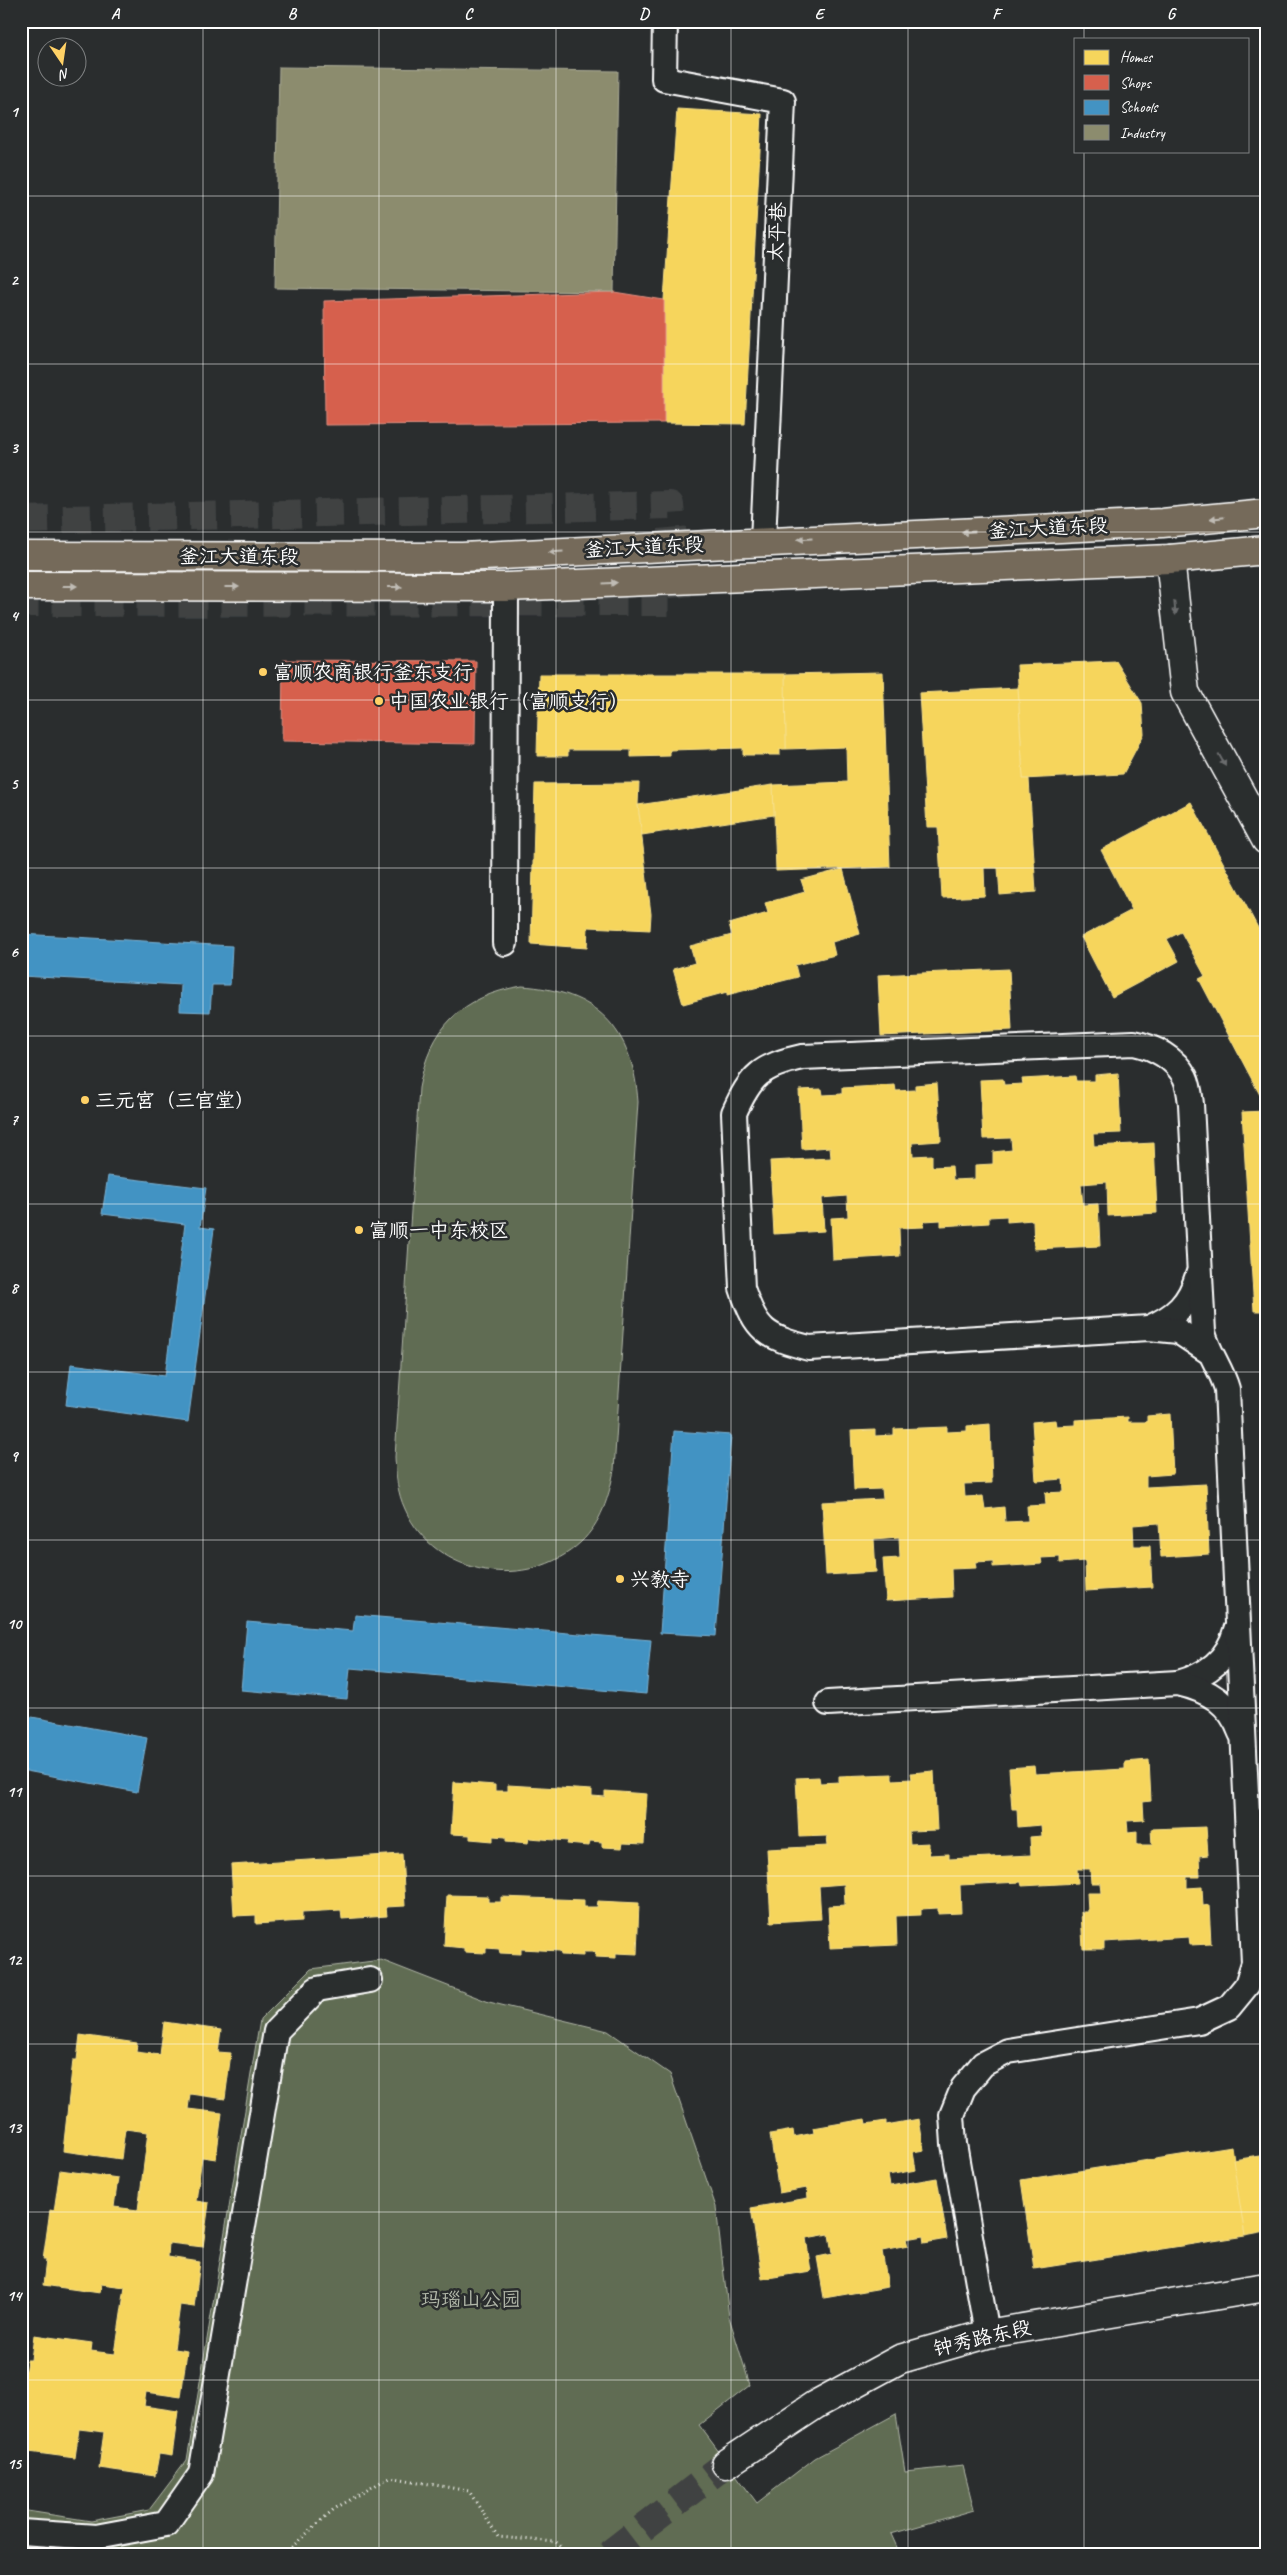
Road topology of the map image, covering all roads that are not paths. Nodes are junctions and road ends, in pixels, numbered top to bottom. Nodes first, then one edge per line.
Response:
1 (665, 21) edge
2 (1266, 513) edge
3 (763, 541) junction
4 (1266, 550) edge
5 (21, 556) edge
6 (1170, 560) junction
7 (21, 586) edge
8 (506, 587) junction
9 (1266, 840) edge
10 (505, 943) dead end
11 (1200, 1270) junction
12 (1149, 1328) junction
13 (1208, 1351) junction
14 (1238, 1622) junction
15 (1178, 1683) junction
16 (828, 1703) dead end
17 (1244, 1739) junction
18 (370, 1980) dead end
19 (1266, 2287) edge
20 (987, 2334) junction
21 (726, 2464) tunnel mouth
22 (21, 2532) edge

1 - 3 lane, 太平巷
2 -> 3 main road, 釜江大道东段
3 -> 5 main road, 釜江大道东段
4 - 6 main road, 釜江大道东段
8 -> 6 main road, 釜江大道东段
6 -> 9 street
7 -> 8 main road, 釜江大道东段
8 - 10 lane
11 - 12 lane
11 - 12 lane
11 - 13 lane
12 - 13 lane
13 - 14 lane
14 - 15 lane
14 - 17 lane
15 - 16 lane
15 - 17 lane
17 - 20 lane
18 - 22 lane
19 - 20 street, 钟秀路东段
20 - 21 street, 钟秀路东段

